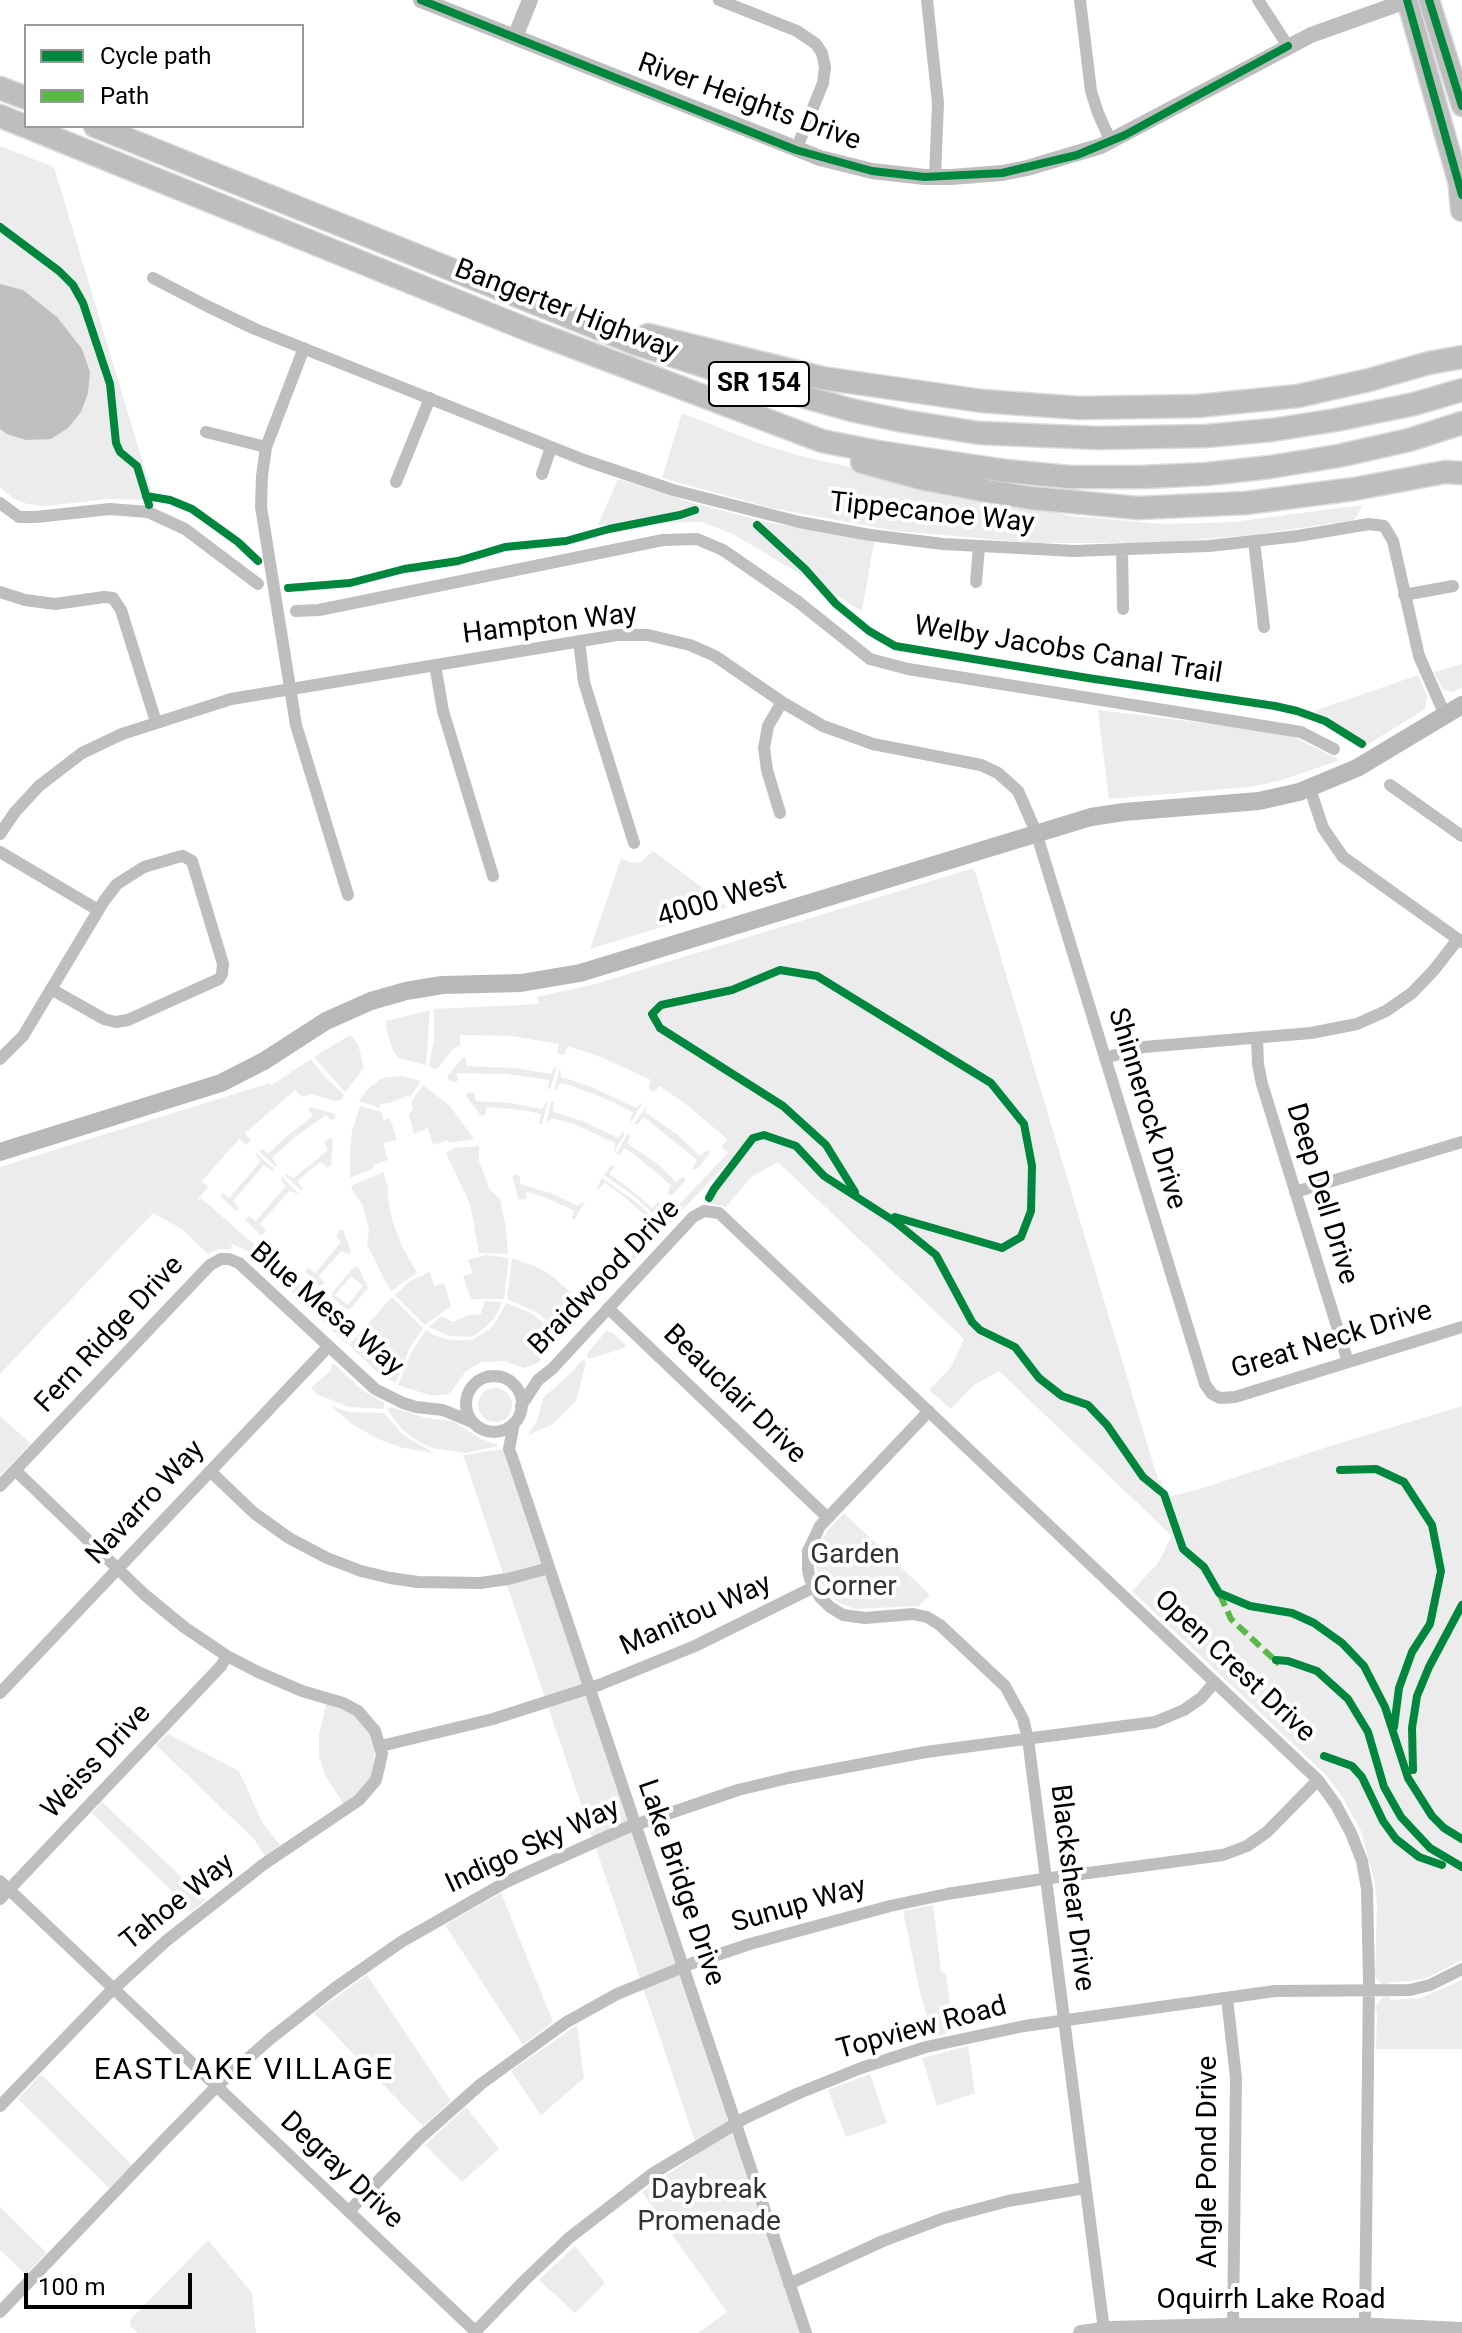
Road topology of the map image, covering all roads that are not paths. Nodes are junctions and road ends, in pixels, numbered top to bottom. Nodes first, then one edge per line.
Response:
1 (421, 0) edge
2 (530, 0) edge
3 (719, 0) edge
4 (927, 0) edge
5 (1080, 0) edge
6 (1258, 0) edge
7 (1408, 0) edge
8 (1429, 0) edge
9 (515, 37) junction
10 (1288, 46) junction
11 (0, 88) edge
12 (24, 97) edge
13 (1462, 106) edge
14 (0, 116) edge
15 (24, 126) edge
16 (29, 128) edge
17 (100, 128) edge
18 (1111, 142) junction
19 (796, 150) junction
20 (935, 177) junction
21 (1461, 190) edge
22 (1462, 210) edge
23 (153, 278) dead end
24 (578, 321) junction
25 (1462, 345) edge
26 (304, 348) junction
27 (1462, 357) edge
28 (1429, 363) junction
29 (1462, 390) edge
30 (430, 398) junction
31 (1462, 423) edge
32 (206, 432) dead end
33 (822, 441) junction
34 (266, 447) junction
35 (551, 447) junction
36 (1456, 469) edge
37 (542, 474) dead end
38 (396, 482) dead end
39 (1254, 541) junction
40 (979, 547) junction
41 (1122, 550) junction
42 (976, 582) dead end
43 (1453, 586) dead end
44 (0, 592) edge
45 (1404, 595) junction
46 (1123, 609) dead end
47 (1264, 627) dead end
48 (579, 641) junction
49 (435, 665) junction
50 (291, 689) junction
51 (782, 702) junction
52 (1462, 705) edge
53 (1445, 715) junction
54 (156, 722) junction
55 (1310, 789) junction
56 (780, 813) dead end
57 (1036, 832) junction
58 (0, 834) edge
59 (634, 843) dead end
60 (0, 852) edge
61 (493, 876) dead end
62 (348, 895) dead end
63 (98, 910) junction
64 (1460, 941) edge
65 (51, 989) junction
66 (1257, 1038) junction
67 (1105, 1058) junction
68 (0, 1059) edge
69 (1462, 1142) edge
70 (0, 1152) edge
71 (1295, 1192) junction
72 (708, 1211) joint
73 (225, 1258) joint
74 (608, 1308) junction
75 (1462, 1327) edge
76 (328, 1347) junction
77 (1348, 1362) junction
78 (538, 1380) junction
79 (508, 1381) junction
80 (467, 1396) junction
81 (1216, 1396) joint
82 (521, 1406) junction
83 (443, 1410) junction
84 (929, 1411) junction
85 (472, 1422) junction
86 (514, 1423) junction
87 (492, 1432) junction
88 (509, 1449) junction
89 (15, 1470) junction
90 (210, 1471) junction
91 (0, 1486) edge
92 (828, 1518) junction
93 (118, 1568) junction
94 (549, 1568) junction
95 (814, 1587) junction
96 (227, 1656) junction
97 (1215, 1682) junction
98 (589, 1688) junction
99 (0, 1693) edge
100 (1028, 1739) junction
101 (381, 1746) junction
102 (1318, 1780) junction
103 (635, 1824) junction
104 (1046, 1879) junction
105 (3, 1890) edge
106 (683, 1967) junction
107 (1462, 1969) edge
108 (113, 1988) junction
109 (1369, 1991) junction
110 (1227, 1998) junction
111 (1064, 2020) junction
112 (217, 2086) junction
113 (0, 2106) edge
114 (735, 2124) junction
115 (1085, 2188) junction
116 (349, 2211) junction
117 (789, 2284) junction
118 (0, 2312) edge
119 (1233, 2326) junction
120 (1365, 2326) junction
121 (1104, 2330) junction
122 (1462, 2330) edge
123 (474, 2332) edge
124 (806, 2333) edge
125 (1081, 2333) edge

1 - 9 street, River Heights Drive
2 - 9 street
3 - 19 street
4 - 20 street
5 - 18 street
6 - 10 street
7 - 10 street, River Heights Drive
7 - 21 main road
8 - 13 main road
9 - 19 street, River Heights Drive
10 - 18 street, River Heights Drive
11 - 12 highway
14 - 15 highway, Bangerter Highway / SR 154
16 - 33 highway, Bangerter Highway / SR 154
17 - 24 highway, Bangerter Highway / SR 154
18 - 20 street, River Heights Drive
19 - 20 street, River Heights Drive
21 - 22 highway
23 - 26 street, Tippecanoe Way
24 - 28 highway
24 - 29 highway, Bangerter Highway / SR 154
25 - 28 highway
26 - 30 street, Tippecanoe Way
26 - 34 street
27 - 28 highway
30 - 35 street, Tippecanoe Way
30 - 38 street
31 - 33 highway, Bangerter Highway / SR 154
32 - 34 street
33 - 36 highway
34 - 50 street
35 - 37 street
35 - 40 street, Tippecanoe Way
39 - 41 street, Tippecanoe Way
39 - 45 street, Tippecanoe Way
39 - 47 street
40 - 41 street, Tippecanoe Way
40 - 42 street
41 - 46 street
43 - 45 street
44 - 54 street
45 - 53 street, Tippecanoe Way
48 - 49 street, Hampton Way
48 - 51 street, Hampton Way
48 - 59 street
49 - 50 street, Hampton Way
49 - 61 street
50 - 54 street, Hampton Way
50 - 62 street
51 - 56 street
51 - 57 street, Hampton Way
52 - 53 main road, 4000 West
53 - 55 main road, 4000 West
54 - 58 street, Hampton Way
55 - 57 main road, 4000 West
55 - 64 street
57 - 67 street, Shinnerock Drive
57 - 70 main road, 4000 West
60 - 63 street
63 - 65 street
63 - 65 street
64 - 66 street
65 - 68 street
66 - 67 street
66 - 71 street, Deep Dell Drive
67 - 81 street, Shinnerock Drive
69 - 71 street
71 - 77 street, Deep Dell Drive
72 - 74 street, Braidwood Drive
72 - 84 street, Open Crest Drive
73 - 76 street, Blue Mesa Way
73 - 89 street, Fern Ridge Drive
74 - 78 street, Braidwood Drive
74 - 92 street, Beauclair Drive
75 - 77 street, Great Neck Drive
76 - 83 street, Blue Mesa Way
76 - 90 street, Navarro Way
77 - 81 street, Great Neck Drive
78 - 79 street, Braidwood Drive
78 - 82 street, Braidwood Drive
79 - 80 street
79 - 82 street
80 - 83 street
80 - 85 street
82 - 86 street
83 - 85 street, Blue Mesa Way
84 - 92 street, Manitou Way
84 - 97 street, Open Crest Drive
85 - 87 street
86 - 87 street
86 - 88 street, Lake Bridge Drive
87 - 88 street, Lake Bridge Drive
88 - 94 street, Lake Bridge Drive
89 - 91 street, Fern Ridge Drive
89 - 93 street
90 - 93 street, Navarro Way
90 - 94 street
92 - 95 street, Manitou Way
93 - 96 street
93 - 99 street, Navarro Way
94 - 98 street, Lake Bridge Drive
95 - 98 street, Manitou Way
95 - 100 street, Blackshear Drive
96 - 101 street
96 - 105 street, Weiss Drive
97 - 100 street, Indigo Sky Way
97 - 102 street, Open Crest Drive
98 - 101 street, Manitou Way
98 - 103 street, Lake Bridge Drive
100 - 103 street, Indigo Sky Way
100 - 104 street, Blackshear Drive
101 - 108 street, Tahoe Way
102 - 104 street, Sunup Way
102 - 109 street, Open Crest Drive
103 - 106 street, Lake Bridge Drive
103 - 112 street, Indigo Sky Way
104 - 106 street, Sunup Way
104 - 111 street, Blackshear Drive
105 - 108 street, Degray Drive
106 - 114 street, Lake Bridge Drive
106 - 116 street, Sunup Way
107 - 109 street, Topview Road
108 - 112 street, Degray Drive
108 - 113 street, Tahoe Way
109 - 110 street, Topview Road
109 - 120 street, Open Crest Drive
110 - 111 street, Topview Road
110 - 119 street, Angle Pond Drive
111 - 114 street, Topview Road
111 - 115 street, Blackshear Drive
112 - 116 street, Degray Drive
112 - 118 street, Indigo Sky Way
114 - 117 street, Lake Bridge Drive
114 - 123 street, Topview Road
115 - 117 street
115 - 121 street, Blackshear Drive
116 - 123 street, Degray Drive
117 - 124 street, Lake Bridge Drive
119 - 120 street, Oquirrh Lake Road
119 - 121 street, Oquirrh Lake Road
120 - 122 street, Oquirrh Lake Road
121 - 125 street, Oquirrh Lake Road

